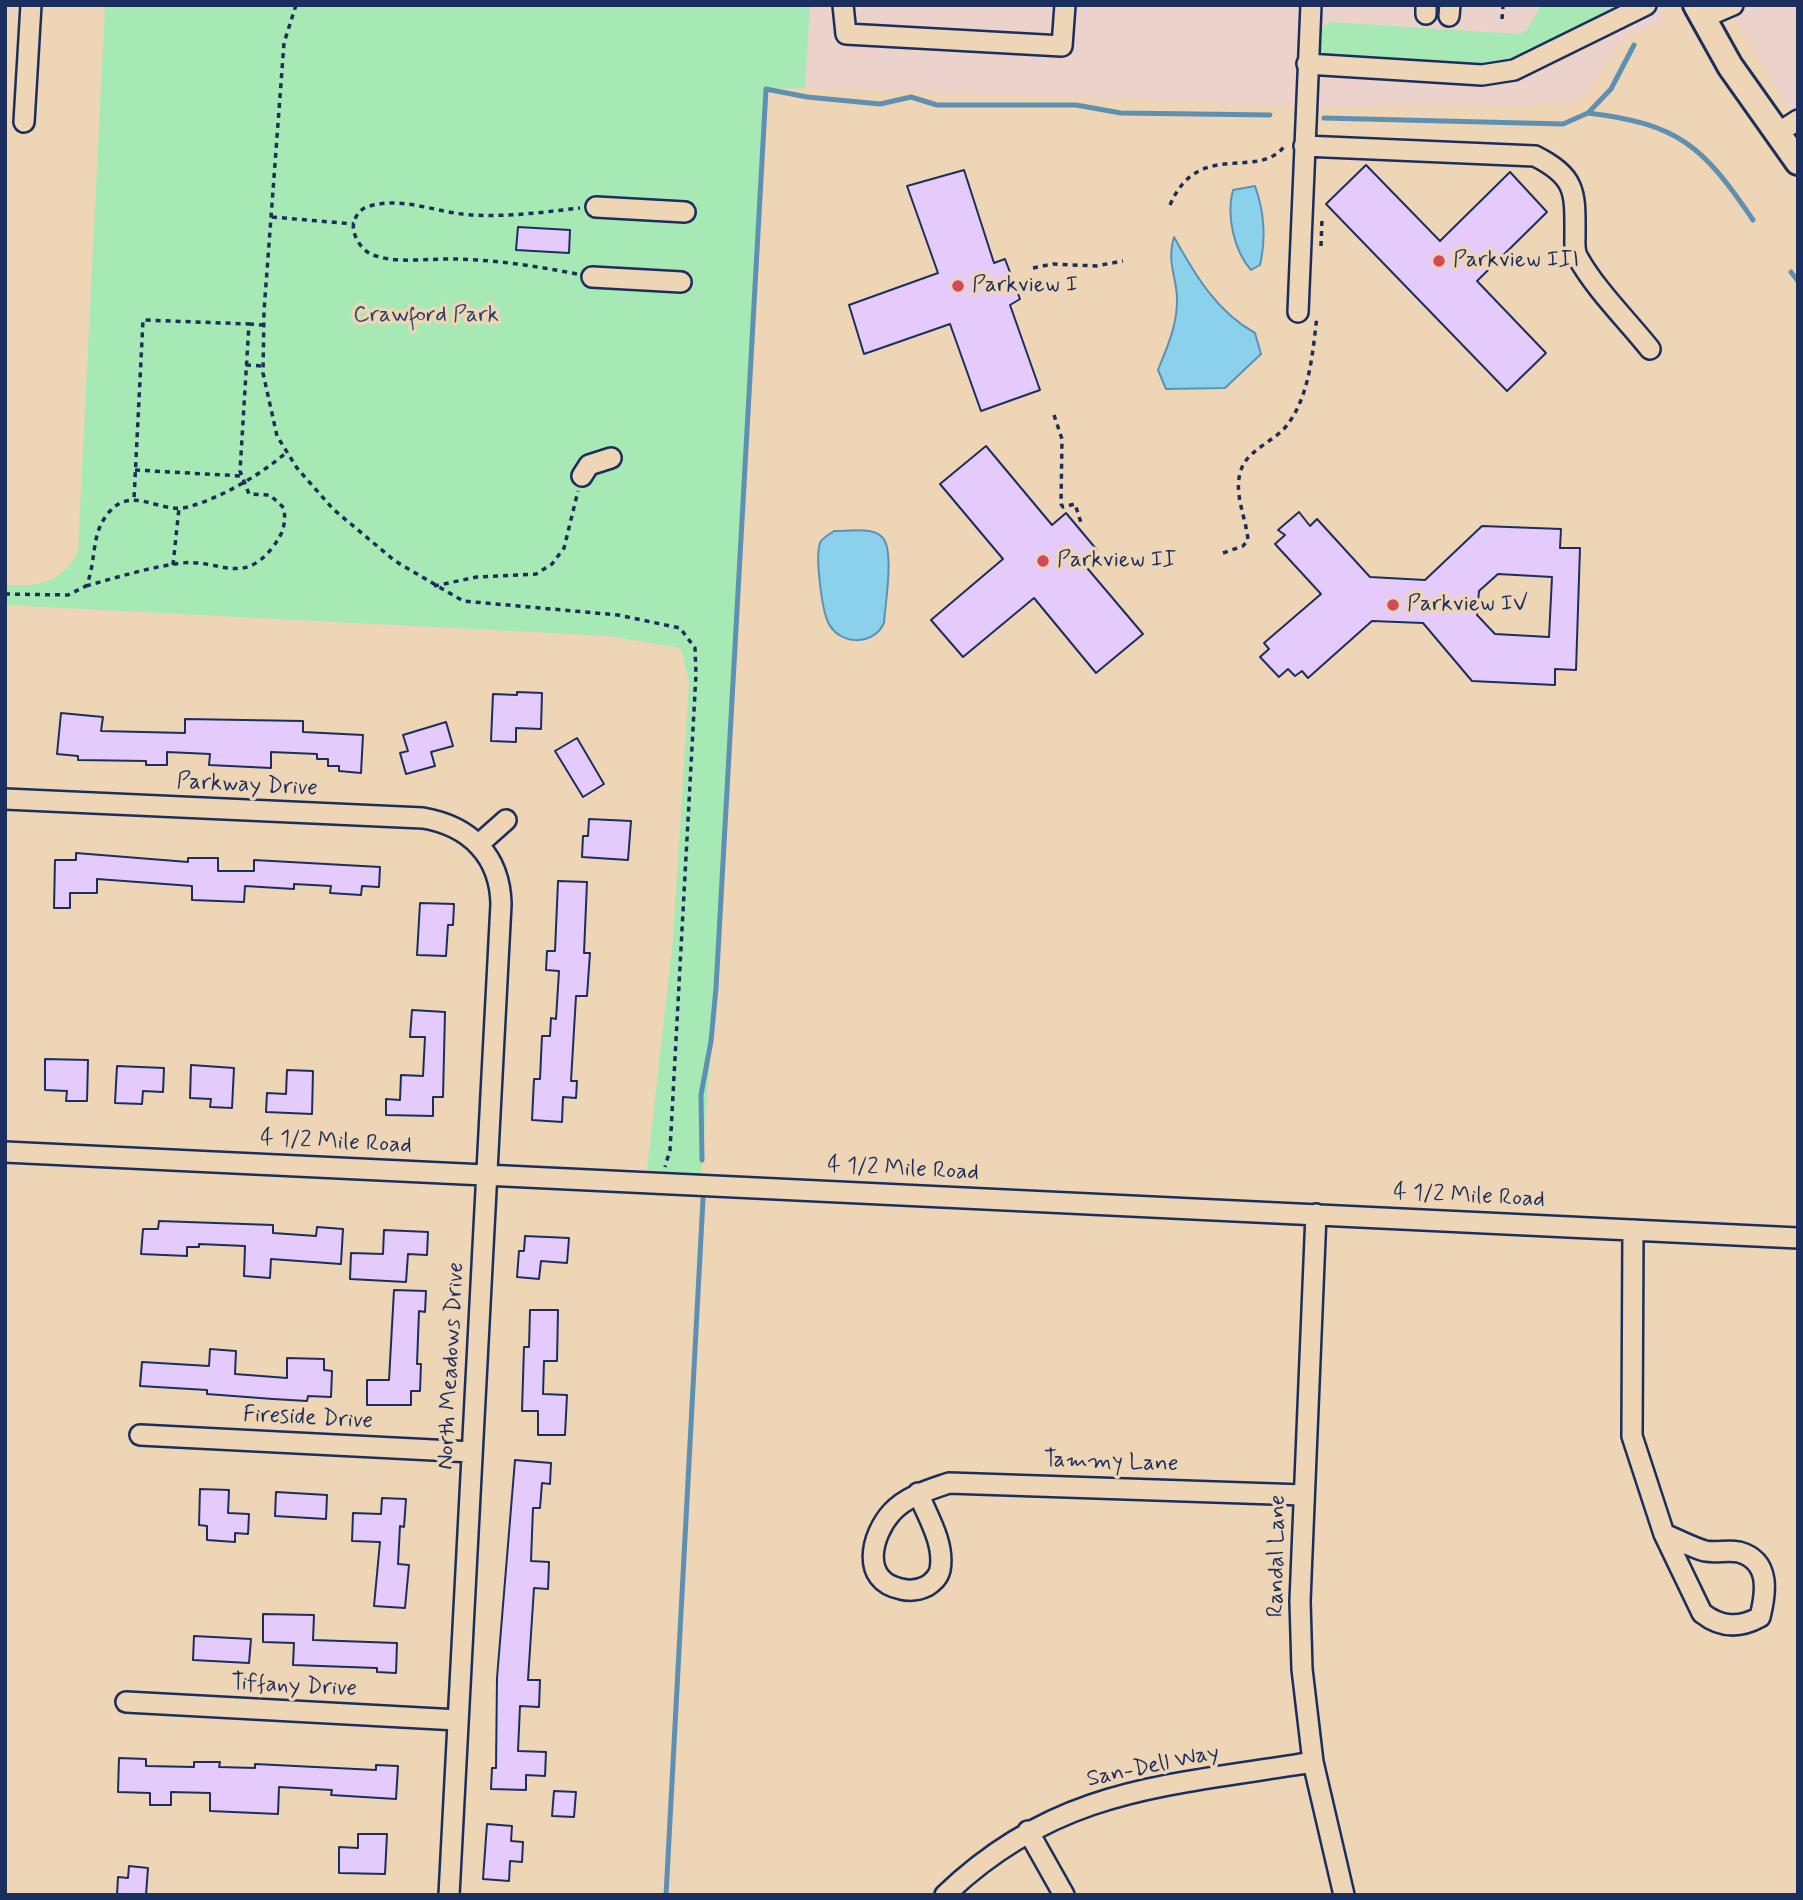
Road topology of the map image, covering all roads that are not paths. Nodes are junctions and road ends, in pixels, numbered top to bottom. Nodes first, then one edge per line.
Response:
1 (31, 5) edge
2 (843, 5) edge
3 (1065, 5) edge
4 (1311, 5) edge
5 (1646, 5) edge
6 (1733, 5) edge
7 (1699, 11) edge
8 (1307, 64) junction
9 (1798, 120) edge
10 (24, 122) dead end
11 (1776, 134) junction
12 (1296, 143) junction
13 (1798, 162) edge
14 (596, 207) road end
15 (685, 212) dead end
16 (592, 277) road end
17 (681, 282) dead end
18 (1298, 312) dead end
19 (1650, 349) dead end
20 (611, 458) dead end
21 (582, 476) road end
22 (5, 799) edge
23 (506, 820) dead end
24 (479, 844) junction
25 (5, 1152) edge
26 (487, 1175) junction
27 (1316, 1214) junction
28 (1633, 1230) junction
29 (1798, 1238) edge
30 (140, 1435) dead end
31 (472, 1452) junction
32 (918, 1493) junction
33 (1303, 1495) junction
34 (1664, 1534) junction
35 (126, 1702) dead end
36 (458, 1720) junction
37 (1312, 1762) junction
38 (1028, 1831) junction
39 (449, 1895) edge
40 (945, 1895) edge
41 (1064, 1895) edge
42 (1344, 1895) edge

1 - 10 street
2 - 3 street
4 - 8 street
5 - 8 street
6 - 7 street
7 - 11 main road
8 - 12 street
9 - 11 street
11 - 13 main road
12 - 18 street
12 - 19 street
14 - 15 street
16 - 17 street
20 - 21 street
22 - 24 street, Parkway Drive
23 - 24 street
24 - 26 street, North Meadows Drive
25 - 26 street, 4 1/2 Mile Road
26 - 27 street, 4 1/2 Mile Road
26 - 31 street, North Meadows Drive
27 - 28 street, 4 1/2 Mile Road
27 - 33 street, Randal Lane
28 - 29 street, 4 1/2 Mile Road
28 - 34 street
30 - 31 street, Fireside Drive
31 - 36 street, North Meadows Drive
32 - 32 street, Tammy Lane
32 - 33 street, Tammy Lane
33 - 37 street, Randal Lane
34 - 34 street
35 - 36 street, Tiffany Drive
36 - 39 street, North Meadows Drive
37 - 38 street, San-Dell Way
37 - 42 street, Randal Lane
38 - 40 street, San-Dell Way
38 - 41 street

